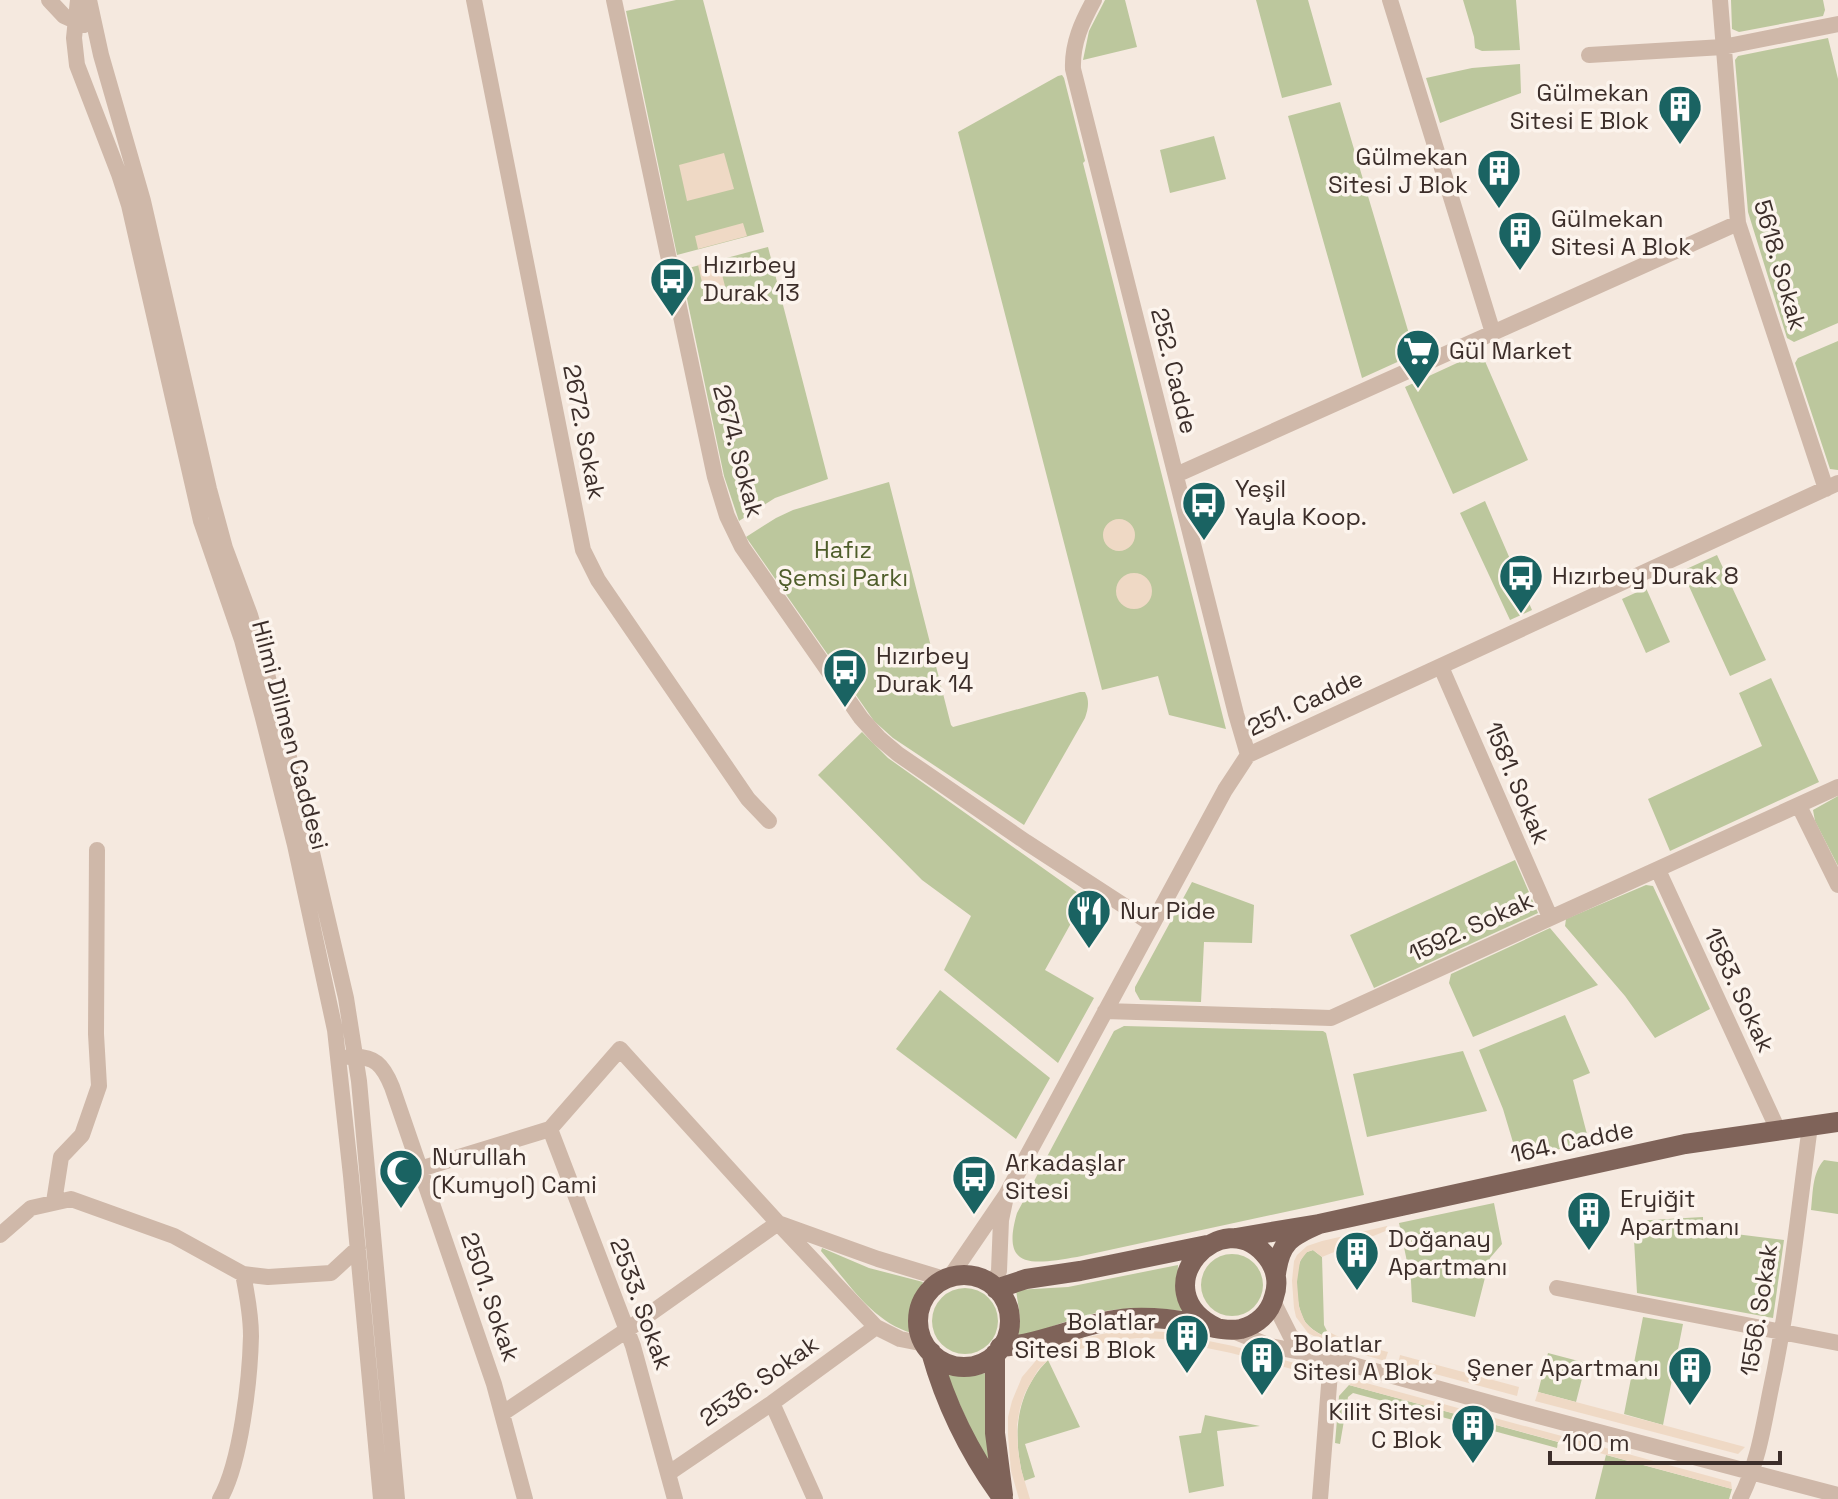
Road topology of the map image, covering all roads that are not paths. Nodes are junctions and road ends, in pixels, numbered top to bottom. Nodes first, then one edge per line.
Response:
1 (49, 0) edge
2 (78, 0) edge
3 (89, 0) edge
4 (474, 0) edge
5 (614, 0) edge
6 (1094, 0) edge
7 (1390, 0) edge
8 (1720, 0) edge
9 (75, 22) junction
10 (1838, 24) edge
11 (94, 26) junction
12 (1723, 47) junction
13 (1589, 55) dead end
14 (127, 171) junction
15 (1738, 223) junction
16 (1493, 333) junction
17 (1176, 475) junction
18 (1832, 486) edge
19 (1441, 667) junction
20 (1248, 755) junction
21 (1838, 787) edge
22 (1799, 806) junction
23 (769, 821) dead end
24 (97, 850) dead end
25 (1658, 870) junction
26 (1838, 885) edge
27 (1550, 917) junction
28 (1152, 924) junction
29 (1105, 1011) junction
30 (348, 1057) junction
31 (1838, 1122) edge
32 (1810, 1126) junction
33 (550, 1129) junction
34 (1778, 1130) junction
35 (420, 1169) junction
36 (1006, 1195) junction
37 (54, 1202) junction
38 (778, 1223) junction
39 (1319, 1224) junction
40 (0, 1235) edge
41 (1235, 1238) junction
42 (1207, 1245) junction
43 (358, 1248) junction
44 (243, 1274) junction
45 (1276, 1274) junction
46 (947, 1278) junction
47 (994, 1287) junction
48 (1557, 1288) dead end
49 (1273, 1301) junction
50 (876, 1327) junction
51 (1224, 1329) junction
52 (627, 1330) junction
53 (1783, 1332) junction
54 (1838, 1343) edge
55 (928, 1348) junction
56 (998, 1351) junction
57 (1324, 1358) junction
58 (772, 1403) junction
59 (503, 1413) junction
60 (669, 1473) junction
61 (1752, 1473) junction
62 (1838, 1495) edge
63 (220, 1499) edge
64 (381, 1499) edge
65 (397, 1499) edge
66 (525, 1499) edge
67 (675, 1499) edge
68 (815, 1499) edge
69 (1003, 1499) edge
70 (1320, 1499) edge
71 (1740, 1499) edge

1 - 9 street
2 - 9 street, Hilmi Dilmen Caddesi
3 - 11 street, Hilmi Dilmen Caddesi
4 - 23 street, 2672. Sokak
5 - 28 street, 2674. Sokak
6 - 17 street, 252. Cadde
7 - 16 street
8 - 12 street, 5618. Sokak
9 - 11 street
9 - 14 street, Hilmi Dilmen Caddesi
10 - 12 street
11 - 14 street, Hilmi Dilmen Caddesi
12 - 13 street
12 - 15 street, 5618. Sokak
14 - 30 street, Hilmi Dilmen Caddesi
15 - 16 street
15 - 18 street, 5618. Sokak
16 - 17 street
17 - 20 street, 252. Cadde
18 - 19 street, 251. Cadde
19 - 20 street, 251. Cadde
19 - 27 street, 1581. Sokak
20 - 28 street, 251. Cadde
21 - 22 street, 1592. Sokak
22 - 25 street, 1592. Sokak
22 - 26 street
24 - 37 street
25 - 27 street, 1592. Sokak
25 - 34 street, 1583. Sokak
27 - 29 street, 1592. Sokak
28 - 29 street, 251. Cadde
29 - 36 street, 251. Cadde
30 - 35 street, 2501. Sokak
30 - 43 street, Hilmi Dilmen Caddesi
30 - 65 street, Hilmi Dilmen Caddesi
31 - 32 main road, 164. Cadde
32 - 34 main road, 164. Cadde
32 - 53 street, 1556. Sokak
33 - 35 street
33 - 38 street
33 - 52 street, 2533. Sokak
34 - 39 main road, 164. Cadde
35 - 59 street, 2501. Sokak
36 - 46 street, 251. Cadde
36 - 47 street, 251. Cadde
37 - 40 street
37 - 44 street
38 - 46 street
38 - 50 street
38 - 52 street
39 - 41 main road, 164. Cadde
39 - 45 main road, 164. Cadde
41 - 42 main road
41 - 45 main road
42 - 47 main road
42 - 51 main road
43 - 44 street
43 - 64 street, Hilmi Dilmen Caddesi
44 - 63 street
45 - 49 main road
46 - 47 main road
46 - 55 main road
47 - 56 main road
48 - 53 street
49 - 51 main road
49 - 57 street
50 - 55 street
50 - 58 street, 2536. Sokak
51 - 56 main road
51 - 57 street
52 - 59 street
52 - 60 street, 2533. Sokak
53 - 54 street
53 - 61 street, 1556. Sokak
55 - 56 main road
55 - 69 main road
56 - 69 main road
57 - 61 street
57 - 70 street
58 - 60 street, 2536. Sokak
58 - 68 street
59 - 66 street, 2501. Sokak
60 - 67 street, 2533. Sokak
61 - 62 street
61 - 71 street, 1556. Sokak

